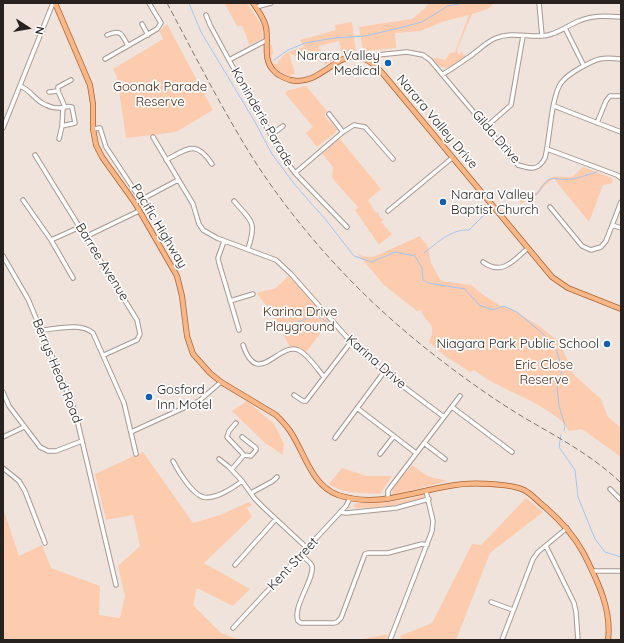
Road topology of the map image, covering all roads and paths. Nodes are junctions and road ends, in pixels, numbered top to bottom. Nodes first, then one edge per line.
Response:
1 (54, 3) edge
2 (149, 3) edge
3 (271, 3) edge
4 (539, 3) edge
5 (255, 5) edge
6 (206, 15) dead end
7 (621, 17) edge
8 (142, 24) dead end
9 (565, 28) junction
10 (107, 35) dead end
11 (148, 35) junction
12 (523, 36) junction
13 (542, 36) junction
14 (267, 40) junction
15 (128, 46) junction
16 (104, 59) dead end
17 (621, 59) edge
18 (229, 60) junction
19 (371, 62) junction
20 (584, 66) junction
21 (443, 74) junction
22 (71, 80) dead end
23 (20, 86) junction
24 (58, 91) junction
25 (49, 92) dead end
26 (621, 96) edge
27 (554, 106) junction
28 (64, 107) junction
29 (329, 114) dead end
30 (597, 123) junction
31 (62, 126) junction
32 (283, 126) dead end
33 (486, 126) junction
34 (3, 128) edge
35 (93, 129) junction
36 (343, 132) junction
37 (621, 132) edge
38 (271, 135) junction
39 (153, 137) dead end
40 (59, 139) dead end
41 (547, 149) junction
42 (35, 155) dead end
43 (393, 158) dead end
44 (452, 158) junction
45 (166, 160) junction
46 (212, 164) dead end
47 (296, 173) junction
48 (621, 178) edge
49 (178, 180) junction
50 (23, 200) dead end
51 (141, 200) junction
52 (234, 200) dead end
53 (621, 202) edge
54 (135, 203) junction
55 (550, 207) dead end
56 (139, 211) junction
57 (388, 211) dead end
58 (612, 225) junction
59 (80, 227) junction
60 (347, 227) dead end
61 (621, 228) edge
62 (85, 237) junction
63 (51, 240) junction
64 (224, 241) junction
65 (248, 249) junction
66 (527, 249) junction
67 (3, 256) edge
68 (484, 262) dead end
69 (73, 278) dead end
70 (253, 294) dead end
71 (230, 301) junction
72 (621, 309) edge
73 (41, 330) junction
74 (239, 330) dead end
75 (351, 342) junction
76 (243, 345) dead end
77 (104, 355) junction
78 (384, 372) junction
79 (324, 377) junction
80 (221, 382) junction
81 (3, 392) edge
82 (294, 395) dead end
83 (460, 396) dead end
84 (452, 407) junction
85 (357, 408) junction
86 (444, 417) junction
87 (236, 423) dead end
88 (24, 426) junction
89 (131, 432) junction
90 (242, 436) dead end
91 (394, 436) junction
92 (3, 437) edge
93 (335, 438) dead end
94 (82, 441) junction
95 (424, 443) junction
96 (512, 452) dead end
97 (416, 453) junction
98 (136, 454) dead end
99 (380, 454) dead end
100 (244, 455) junction
101 (219, 459) dead end
102 (445, 459) dead end
103 (173, 461) dead end
104 (3, 468) edge
105 (232, 469) junction
106 (277, 477) dead end
107 (242, 481) junction
108 (610, 489) dead end
109 (426, 491) junction
110 (251, 493) junction
111 (350, 498) junction
112 (388, 499) junction
113 (429, 499) junction
114 (621, 500) edge
115 (340, 512) junction
116 (276, 519) junction
117 (567, 528) junction
118 (45, 543) dead end
119 (427, 545) junction
120 (546, 546) junction
121 (307, 548) junction
122 (301, 555) junction
123 (235, 565) dead end
124 (593, 571) junction
125 (621, 572) edge
126 (116, 585) dead end
127 (491, 602) dead end
128 (513, 610) junction
129 (233, 628) dead end
130 (390, 640) edge
131 (502, 640) edge
132 (578, 640) edge
133 (608, 640) edge

1 - 23 street
1 - 35 main road, Pacific Highway
2 - 11 street
3 - 5 street
4 - 13 street
5 - 14 main road
6 - 18 street, Koninderie Parade
7 - 9 street
8 - 11 street
9 - 13 street
9 - 20 street
10 - 15 street
11 - 15 street
12 - 13 street
12 - 21 street
12 - 33 street
14 - 18 street
14 - 19 main road
15 - 16 street
17 - 20 street, Gilda Drive
18 - 38 street, Koninderie Parade
19 - 21 street, Gilda Drive
19 - 44 main road, Narara Valley Drive
20 - 27 street, Gilda Drive
21 - 33 street, Gilda Drive
22 - 24 street
23 - 28 street
23 - 34 street
24 - 25 street
24 - 28 street
26 - 30 street
27 - 30 street
27 - 41 street, Gilda Drive
28 - 31 street
28 - 31 street
29 - 36 street
30 - 37 street
31 - 40 street
32 - 38 street
33 - 41 street, Gilda Drive
35 - 51 street
35 - 54 main road, Pacific Highway
36 - 43 street
36 - 47 street
38 - 47 street, Koninderie Parade
39 - 45 street, Karina Drive
41 - 48 street
42 - 59 street, Barree Avenue
44 - 57 street
44 - 66 main road, Narara Valley Drive
45 - 46 street
45 - 49 street, Karina Drive
47 - 60 street, Koninderie Parade
49 - 51 street
49 - 64 street, Karina Drive
50 - 63 street
51 - 54 street
52 - 65 street
53 - 58 street
54 - 56 main road, Pacific Highway
55 - 58 street
56 - 62 street
56 - 80 main road, Pacific Highway
58 - 61 street
59 - 62 street, Barree Avenue
59 - 63 street
62 - 77 street, Barree Avenue
63 - 69 street
64 - 65 street, Karina Drive
64 - 71 street
65 - 75 street, Karina Drive
66 - 68 street
66 - 72 main road, Narara Valley Drive
67 - 73 street, Berrys Head Road
70 - 71 street
71 - 74 street
73 - 77 street
73 - 94 street, Berrys Head Road
75 - 78 street, Karina Drive
75 - 79 street
76 - 79 street
77 - 89 street
78 - 85 street
78 - 86 street, Karina Drive
79 - 82 street
80 - 89 street
80 - 111 main road, Pacific Highway
81 - 88 street
83 - 84 street
84 - 86 street
84 - 96 street
85 - 91 street
85 - 93 street
86 - 95 street
87 - 100 street
88 - 92 street
88 - 94 street
89 - 98 street
90 - 100 street
91 - 97 street
91 - 99 street
94 - 126 street, Berrys Head Road
95 - 97 street
95 - 102 street
97 - 112 street
100 - 105 street
101 - 105 street
103 - 107 street
104 - 118 street
105 - 107 street
106 - 110 street
107 - 110 street
108 - 114 street
109 - 112 main road, Pacific Highway
109 - 113 street
109 - 117 main road, Pacific Highway
110 - 116 street
111 - 112 main road, Pacific Highway
111 - 115 street, Kent Street
113 - 115 street
113 - 119 street
115 - 121 street, Kent Street
116 - 121 street
116 - 123 street
117 - 120 street
117 - 124 main road, Pacific Highway
119 - 122 street
119 - 130 street
120 - 128 street
120 - 132 street
121 - 122 street, Kent Street
122 - 129 street, Kent Street
124 - 125 street
124 - 133 main road, Pacific Highway
127 - 128 street
128 - 131 street

